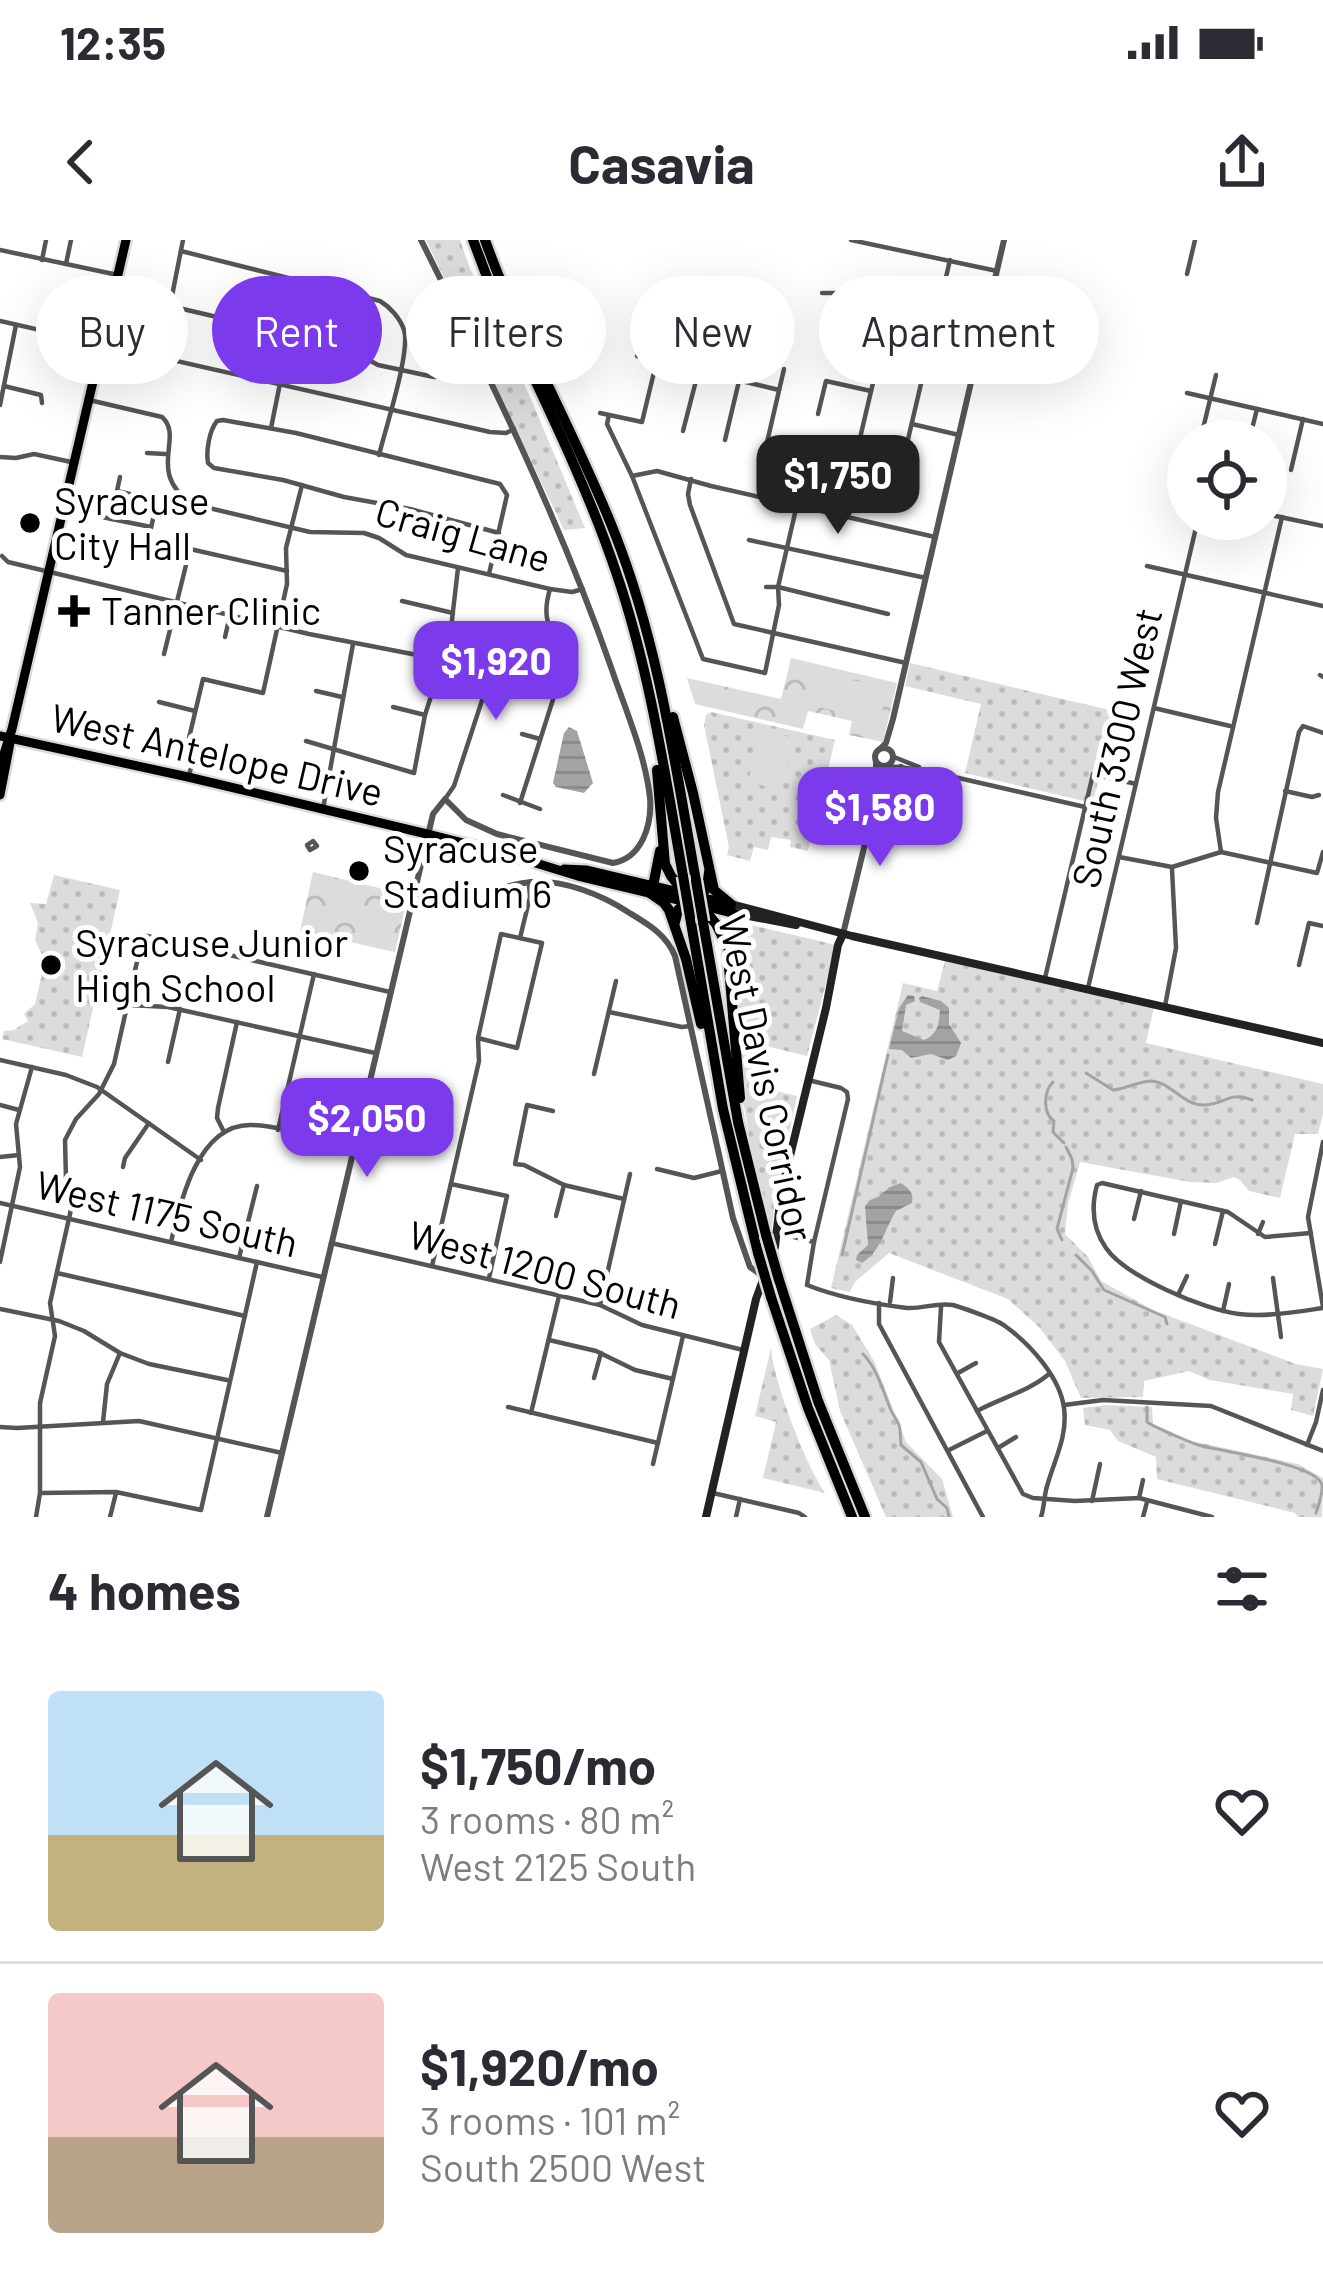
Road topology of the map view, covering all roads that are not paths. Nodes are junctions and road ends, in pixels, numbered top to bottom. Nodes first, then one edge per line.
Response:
1 (16, 240) edge
2 (46, 240) edge
3 (71, 240) edge
4 (126, 240) edge
5 (183, 240) edge
6 (421, 240) edge
7 (473, 240) edge
8 (485, 240) edge
9 (851, 240) edge
10 (1004, 240) edge
11 (1196, 240) edge
12 (0, 250) edge
13 (181, 250) junction
14 (13, 253) junction
15 (42, 260) junction
16 (950, 260) junction
17 (66, 264) junction
18 (997, 271) junction
19 (1187, 274) dead end
20 (118, 275) joint
21 (439, 276) edge
22 (946, 276) edge
23 (212, 316) edge
24 (0, 321) edge
25 (16, 325) junction
26 (36, 329) edge
27 (382, 365) edge
28 (401, 370) junction
29 (406, 371) edge
30 (1216, 376) dead end
31 (92, 384) edge
32 (280, 384) edge
33 (284, 384) edge
34 (493, 384) edge
35 (651, 384) edge
36 (695, 384) edge
37 (738, 384) edge
38 (752, 384) edge
39 (780, 384) edge
40 (873, 384) edge
41 (921, 384) edge
42 (4, 386) junction
43 (779, 390) junction
44 (871, 392) junction
45 (1187, 393) dead end
46 (1211, 398) junction
47 (89, 400) junction
48 (42, 403) dead end
49 (0, 405) edge
50 (390, 409) junction
51 (1257, 409) junction
52 (600, 413) dead end
53 (818, 414) dead end
54 (610, 415) junction
55 (1303, 419) junction
56 (1205, 420) edge
57 (1254, 420) edge
58 (912, 424) junction
59 (1323, 424) edge
60 (271, 428) junction
61 (514, 429) junction
62 (683, 431) dead end
63 (959, 435) junction
64 (725, 440) dead end
65 (147, 453) dead end
66 (166, 454) junction
67 (379, 454) junction
68 (0, 457) edge
69 (807, 461) junction
70 (74, 463) junction
71 (1292, 470) dead end
72 (852, 472) junction
73 (632, 476) junction
74 (120, 477) dead end
75 (692, 479) junction
76 (302, 485) junction
77 (117, 491) junction
78 (178, 492) junction
79 (796, 505) junction
80 (156, 506) junction
81 (98, 516) dead end
82 (1287, 518) edge
83 (111, 519) junction
84 (1323, 526) edge
85 (151, 527) junction
86 (291, 528) junction
87 (499, 533) junction
88 (935, 537) junction
89 (749, 540) dead end
90 (1193, 540) edge
91 (1276, 540) edge
92 (148, 542) dead end
93 (787, 547) junction
94 (1, 554) edge
95 (1148, 566) dead end
96 (458, 568) junction
97 (50, 570) junction
98 (287, 571) junction
99 (489, 574) junction
100 (1186, 574) junction
101 (926, 578) junction
102 (766, 587) dead end
103 (778, 587) junction
104 (550, 589) junction
105 (583, 589) junction
106 (1264, 592) junction
107 (402, 601) dead end
108 (178, 602) junction
109 (1323, 606) edge
110 (453, 614) junction
111 (888, 614) dead end
112 (230, 615) junction
113 (507, 624) dead end
114 (278, 626) junction
115 (641, 631) junction
116 (772, 633) junction
117 (225, 637) dead end
118 (353, 644) junction
119 (164, 655) dead end
120 (443, 660) junction
121 (906, 663) junction
122 (491, 675) junction
123 (316, 691) dead end
124 (554, 694) junction
125 (342, 697) junction
126 (159, 702) dead end
127 (392, 707) dead end
128 (1154, 708) junction
129 (195, 711) junction
130 (425, 715) junction
131 (893, 719) junction
132 (1233, 727) junction
133 (1323, 733) edge
134 (522, 734) dead end
135 (5, 737) edge
136 (540, 739) junction
137 (306, 741) dead end
138 (332, 748) junction
139 (881, 748) junction
140 (893, 754) junction
141 (876, 761) junction
142 (0, 766) edge
143 (887, 766) junction
144 (901, 767) junction
145 (924, 770) junction
146 (188, 777) junction
147 (1136, 784) junction
148 (1286, 791) junction
149 (878, 792) junction
150 (503, 795) dead end
151 (1319, 795) dead end
152 (0, 796) edge
153 (445, 799) junction
154 (520, 803) junction
155 (1085, 807) junction
156 (322, 809) junction
157 (540, 809) dead end
158 (662, 824) junction
159 (427, 834) junction
160 (1220, 852) junction
161 (1323, 852) edge
162 (1119, 857) junction
163 (1269, 863) junction
164 (1172, 867) junction
165 (709, 872) junction
166 (528, 883) junction
167 (652, 890) junction
168 (412, 898) junction
169 (693, 902) junction
170 (732, 909) junction
171 (1256, 923) dead end
172 (1323, 926) edge
173 (677, 931) junction
174 (843, 934) junction
175 (520, 938) junction
176 (728, 956) junction
177 (1299, 964) dead end
178 (314, 974) junction
179 (1045, 978) junction
180 (616, 981) dead end
181 (1088, 988) junction
182 (390, 992) junction
183 (127, 1004) junction
184 (1165, 1006) junction
185 (180, 1009) junction
186 (609, 1012) junction
187 (237, 1021) junction
188 (690, 1026) junction
189 (300, 1035) junction
190 (478, 1038) junction
191 (1323, 1043) edge
192 (376, 1053) junction
193 (0, 1060) edge
194 (168, 1062) dead end
195 (32, 1067) junction
196 (594, 1074) dead end
197 (808, 1080) junction
198 (101, 1090) junction
199 (0, 1105) edge
200 (20, 1110) junction
201 (554, 1112) dead end
202 (149, 1123) junction
203 (278, 1130) junction
204 (224, 1132) junction
205 (1323, 1142) edge
206 (353, 1148) junction
207 (19, 1155) junction
208 (0, 1157) edge
209 (201, 1160) junction
210 (741, 1161) junction
211 (123, 1167) dead end
212 (657, 1169) dead end
213 (722, 1172) junction
214 (630, 1174) dead end
215 (1315, 1180) junction
216 (1323, 1183) edge
217 (451, 1184) junction
218 (564, 1184) junction
219 (257, 1186) dead end
220 (1141, 1191) junction
221 (624, 1198) junction
222 (1181, 1201) junction
223 (0, 1203) edge
224 (13, 1206) junction
225 (1223, 1211) junction
226 (556, 1216) dead end
227 (69, 1219) junction
228 (1134, 1219) dead end
229 (1263, 1222) dead end
230 (1311, 1233) junction
231 (771, 1234) junction
232 (1174, 1234) dead end
233 (1258, 1234) junction
234 (814, 1242) junction
235 (171, 1243) junction
236 (331, 1243) junction
237 (1215, 1244) dead end
238 (2, 1247) edge
239 (239, 1258) junction
240 (0, 1262) edge
241 (257, 1262) junction
242 (432, 1266) junction
243 (1146, 1267) dead end
244 (57, 1272) junction
245 (1141, 1274) junction
246 (1187, 1276) dead end
247 (323, 1277) junction
248 (764, 1277) junction
249 (489, 1278) junction
250 (893, 1278) dead end
251 (1273, 1279) dead end
252 (1229, 1284) dead end
253 (1178, 1295) junction
254 (559, 1296) junction
255 (879, 1303) junction
256 (890, 1304) junction
257 (941, 1304) junction
258 (600, 1305) junction
259 (1323, 1307) edge
260 (0, 1309) edge
261 (1223, 1312) junction
262 (1279, 1314) junction
263 (244, 1316) junction
264 (53, 1320) junction
265 (683, 1336) junction
266 (1281, 1337) dead end
267 (549, 1340) junction
268 (744, 1350) junction
269 (120, 1353) junction
270 (601, 1354) junction
271 (976, 1363) dead end
272 (958, 1373) junction
273 (1049, 1374) junction
274 (594, 1378) dead end
275 (673, 1379) junction
276 (230, 1381) junction
277 (1323, 1390) edge
278 (1064, 1405) junction
279 (508, 1407) dead end
280 (977, 1411) junction
281 (531, 1413) junction
282 (103, 1422) junction
283 (0, 1426) edge
284 (38, 1427) junction
285 (987, 1431) junction
286 (1016, 1437) dead end
287 (217, 1438) junction
288 (658, 1443) junction
289 (1307, 1444) junction
290 (998, 1448) junction
291 (947, 1451) junction
292 (1323, 1451) edge
293 (282, 1453) junction
294 (653, 1464) dead end
295 (1100, 1464) dead end
296 (1143, 1480) dead end
297 (116, 1492) junction
298 (712, 1492) junction
299 (40, 1493) junction
300 (1139, 1498) junction
301 (740, 1499) junction
302 (1045, 1500) junction
303 (1092, 1501) junction
304 (1147, 1502) junction
305 (782, 1513) edge
306 (1192, 1515) edge
307 (36, 1517) edge
308 (110, 1517) edge
309 (267, 1517) edge
310 (706, 1517) edge
311 (736, 1517) edge
312 (806, 1517) edge
313 (852, 1517) edge
314 (865, 1517) edge
315 (983, 1517) edge
316 (1041, 1517) edge
317 (1143, 1517) edge
318 (1212, 1517) edge

1 - 14 street
2 - 15 street
3 - 17 street
4 - 20 main road
5 - 13 street
6 - 21 street
7 - 115 highway, West Davis Corridor
8 - 115 highway, West Davis Corridor
9 - 16 street
10 - 18 street
11 - 19 street
12 - 14 street
13 - 23 street
13 - 28 street
14 - 15 street
15 - 17 street
16 - 18 street
16 - 22 street
17 - 20 street
18 - 63 street
24 - 25 street
25 - 26 street
25 - 42 street
27 - 28 street
28 - 29 street
28 - 50 street
30 - 46 street
31 - 47 main road
32 - 60 street
33 - 50 street
34 - 61 street
35 - 54 street
36 - 62 street
37 - 64 street
38 - 43 street
39 - 43 street
40 - 44 street
41 - 58 street
42 - 48 street
42 - 49 street
43 - 69 street
44 - 53 street
44 - 72 street
45 - 46 street
46 - 51 street
46 - 56 street
47 - 66 street
47 - 70 main road
50 - 61 street
50 - 67 street
51 - 55 street
51 - 57 street
52 - 54 street
54 - 73 street
55 - 59 street
55 - 71 street
58 - 63 street
58 - 72 street
60 - 67 street
60 - 76 street
61 - 105 street
63 - 88 street
65 - 66 street
66 - 78 street
67 - 87 street
68 - 70 street
69 - 72 street
69 - 79 street
70 - 97 main road
73 - 75 street
73 - 116 street
74 - 77 street
75 - 79 street
75 - 116 street
76 - 86 street
76 - 87 street
77 - 80 street
77 - 83 street
78 - 80 street
78 - 86 street, Craig Lane
79 - 88 street
79 - 93 street
80 - 85 street
81 - 83 street
82 - 84 street
83 - 85 street
85 - 92 street
86 - 96 street, Craig Lane
86 - 98 street
87 - 99 street
88 - 101 street
89 - 93 street
90 - 100 street, South 3300 West
91 - 106 street
93 - 101 street
93 - 103 street
94 - 97 street
95 - 100 street
96 - 99 street, Craig Lane
96 - 110 street
97 - 108 street
97 - 135 main road
98 - 108 street
98 - 114 street
99 - 104 street, Craig Lane
100 - 106 street
100 - 128 street, South 3300 West
101 - 121 street
102 - 103 street
103 - 111 street
103 - 116 street
104 - 105 street, Craig Lane
104 - 124 street
105 - 153 street
106 - 109 street
106 - 132 street
107 - 110 street
108 - 112 street
108 - 119 street
110 - 120 street
112 - 114 street
112 - 117 street
113 - 122 street
114 - 118 street
114 - 129 street
115 - 158 highway
115 - 165 highway
115 - 169 highway, West Davis Corridor, bridge
115 - 210 highway, West Davis Corridor, bridge
116 - 121 street
118 - 120 street
118 - 125 street
120 - 122 street
120 - 130 street
121 - 131 street
122 - 124 street
122 - 153 street
123 - 125 street
124 - 136 street
125 - 138 street
126 - 129 street
127 - 130 street
128 - 132 street
128 - 147 street, South 3300 West
129 - 146 street
130 - 138 street
131 - 139 street
131 - 140 street
132 - 160 street
133 - 148 street
134 - 136 street
135 - 142 main road
135 - 146 main road, West Antelope Drive
135 - 152 main road
136 - 154 street
137 - 138 street
138 - 156 street
139 - 140 street
139 - 141 street
140 - 143 street
140 - 145 street
141 - 143 street
141 - 149 street
143 - 144 street
143 - 149 street
144 - 145 street
144 - 149 street
145 - 155 street
146 - 156 main road, West Antelope Drive
147 - 155 street
147 - 162 street, South 3300 West
148 - 151 street
148 - 163 street
149 - 174 street
150 - 154 street
153 - 159 street
154 - 157 street
155 - 179 street
156 - 159 main road, West Antelope Drive
158 - 167 highway
158 - 169 highway
159 - 167 main road, West Antelope Drive
159 - 168 street
160 - 163 street
160 - 164 street
161 - 163 street
162 - 164 street
162 - 181 street, South 3300 West
163 - 171 street
164 - 184 street
165 - 169 highway
165 - 170 highway
166 - 168 street
166 - 175 street
166 - 188 street
167 - 169 main road, West Antelope Drive
167 - 173 highway
168 - 182 street
169 - 170 main road, West Antelope Drive
169 - 173 highway
169 - 176 highway
169 - 210 highway, West Davis Corridor
170 - 174 main road, West Antelope Drive
170 - 176 highway
172 - 177 street
173 - 210 highway
174 - 179 main road, West Antelope Drive
174 - 197 main road
175 - 190 street
175 - 190 street
176 - 210 highway
178 - 182 street
178 - 183 street
178 - 189 street
179 - 181 main road, West Antelope Drive
180 - 186 street
181 - 184 main road, West Antelope Drive
182 - 192 street
183 - 185 street
183 - 198 street
184 - 191 main road, West Antelope Drive
185 - 187 street
185 - 194 street
186 - 188 street
186 - 196 street
187 - 189 street
187 - 204 street
188 - 213 street
189 - 192 street
189 - 203 street
190 - 217 street
192 - 206 street
193 - 195 street
195 - 198 street
195 - 200 street
197 - 231 main road
197 - 234 street
198 - 202 street
198 - 227 street
199 - 200 street
200 - 207 street
201 - 218 street
202 - 209 street
202 - 211 street
203 - 204 street
203 - 206 street
204 - 209 street
205 - 215 street
206 - 236 street
207 - 208 street
207 - 224 street
209 - 235 street
210 - 231 highway, West Davis Corridor
210 - 313 highway, West Davis Corridor, bridge
212 - 213 street
213 - 248 street
214 - 221 street
215 - 216 street
215 - 230 street
217 - 242 street
217 - 249 street
218 - 221 street
218 - 226 street
219 - 239 street
220 - 222 street
220 - 228 street
220 - 245 street
221 - 258 street
222 - 225 street
222 - 232 street
223 - 224 street, West 1175 South
224 - 227 street, West 1175 South
224 - 238 street
225 - 233 street
225 - 237 street
227 - 235 street, West 1175 South
227 - 244 street
229 - 233 street
230 - 233 street
230 - 259 street
231 - 234 street
231 - 248 main road
231 - 314 highway, West Davis Corridor, bridge
234 - 255 street
235 - 239 street, West 1175 South
236 - 242 street, West 1200 South
236 - 247 street
238 - 240 street
239 - 241 street, West 1175 South
241 - 247 street, West 1175 South
241 - 263 street
242 - 249 street, West 1200 South
243 - 245 street
244 - 263 street
244 - 264 street
245 - 253 street
246 - 253 street
247 - 293 street
248 - 268 main road
249 - 254 street, West 1200 South
250 - 256 street
251 - 262 street
252 - 261 street
253 - 261 street
254 - 258 street, West 1200 South
254 - 267 street
255 - 256 street
255 - 291 street
256 - 257 street
257 - 272 street
257 - 273 street
258 - 265 street, West 1200 South
259 - 262 street
260 - 264 street
261 - 262 street
262 - 266 street
263 - 276 street
264 - 269 street
264 - 284 street
265 - 268 street, West 1200 South
265 - 275 street
267 - 270 street
267 - 281 street
268 - 298 main road
269 - 276 street
269 - 282 street
270 - 274 street
270 - 275 street
271 - 272 street
272 - 280 street
273 - 278 street
273 - 280 street
275 - 288 street
276 - 287 street
277 - 289 street
278 - 289 street
278 - 302 street
279 - 281 street
280 - 285 street
281 - 288 street
282 - 284 street
282 - 287 street
283 - 284 street
284 - 299 street
285 - 290 street
285 - 291 street
286 - 290 street
287 - 293 street
287 - 297 street
288 - 294 street
289 - 292 street
290 - 302 street
291 - 315 street
293 - 309 street
295 - 303 street
296 - 300 street
297 - 299 street
297 - 308 street
298 - 301 street
298 - 310 main road
299 - 307 street
300 - 303 street
300 - 304 street
301 - 305 street
301 - 311 street
302 - 303 street
302 - 316 street
304 - 306 street
304 - 317 street
305 - 312 street
306 - 318 street

